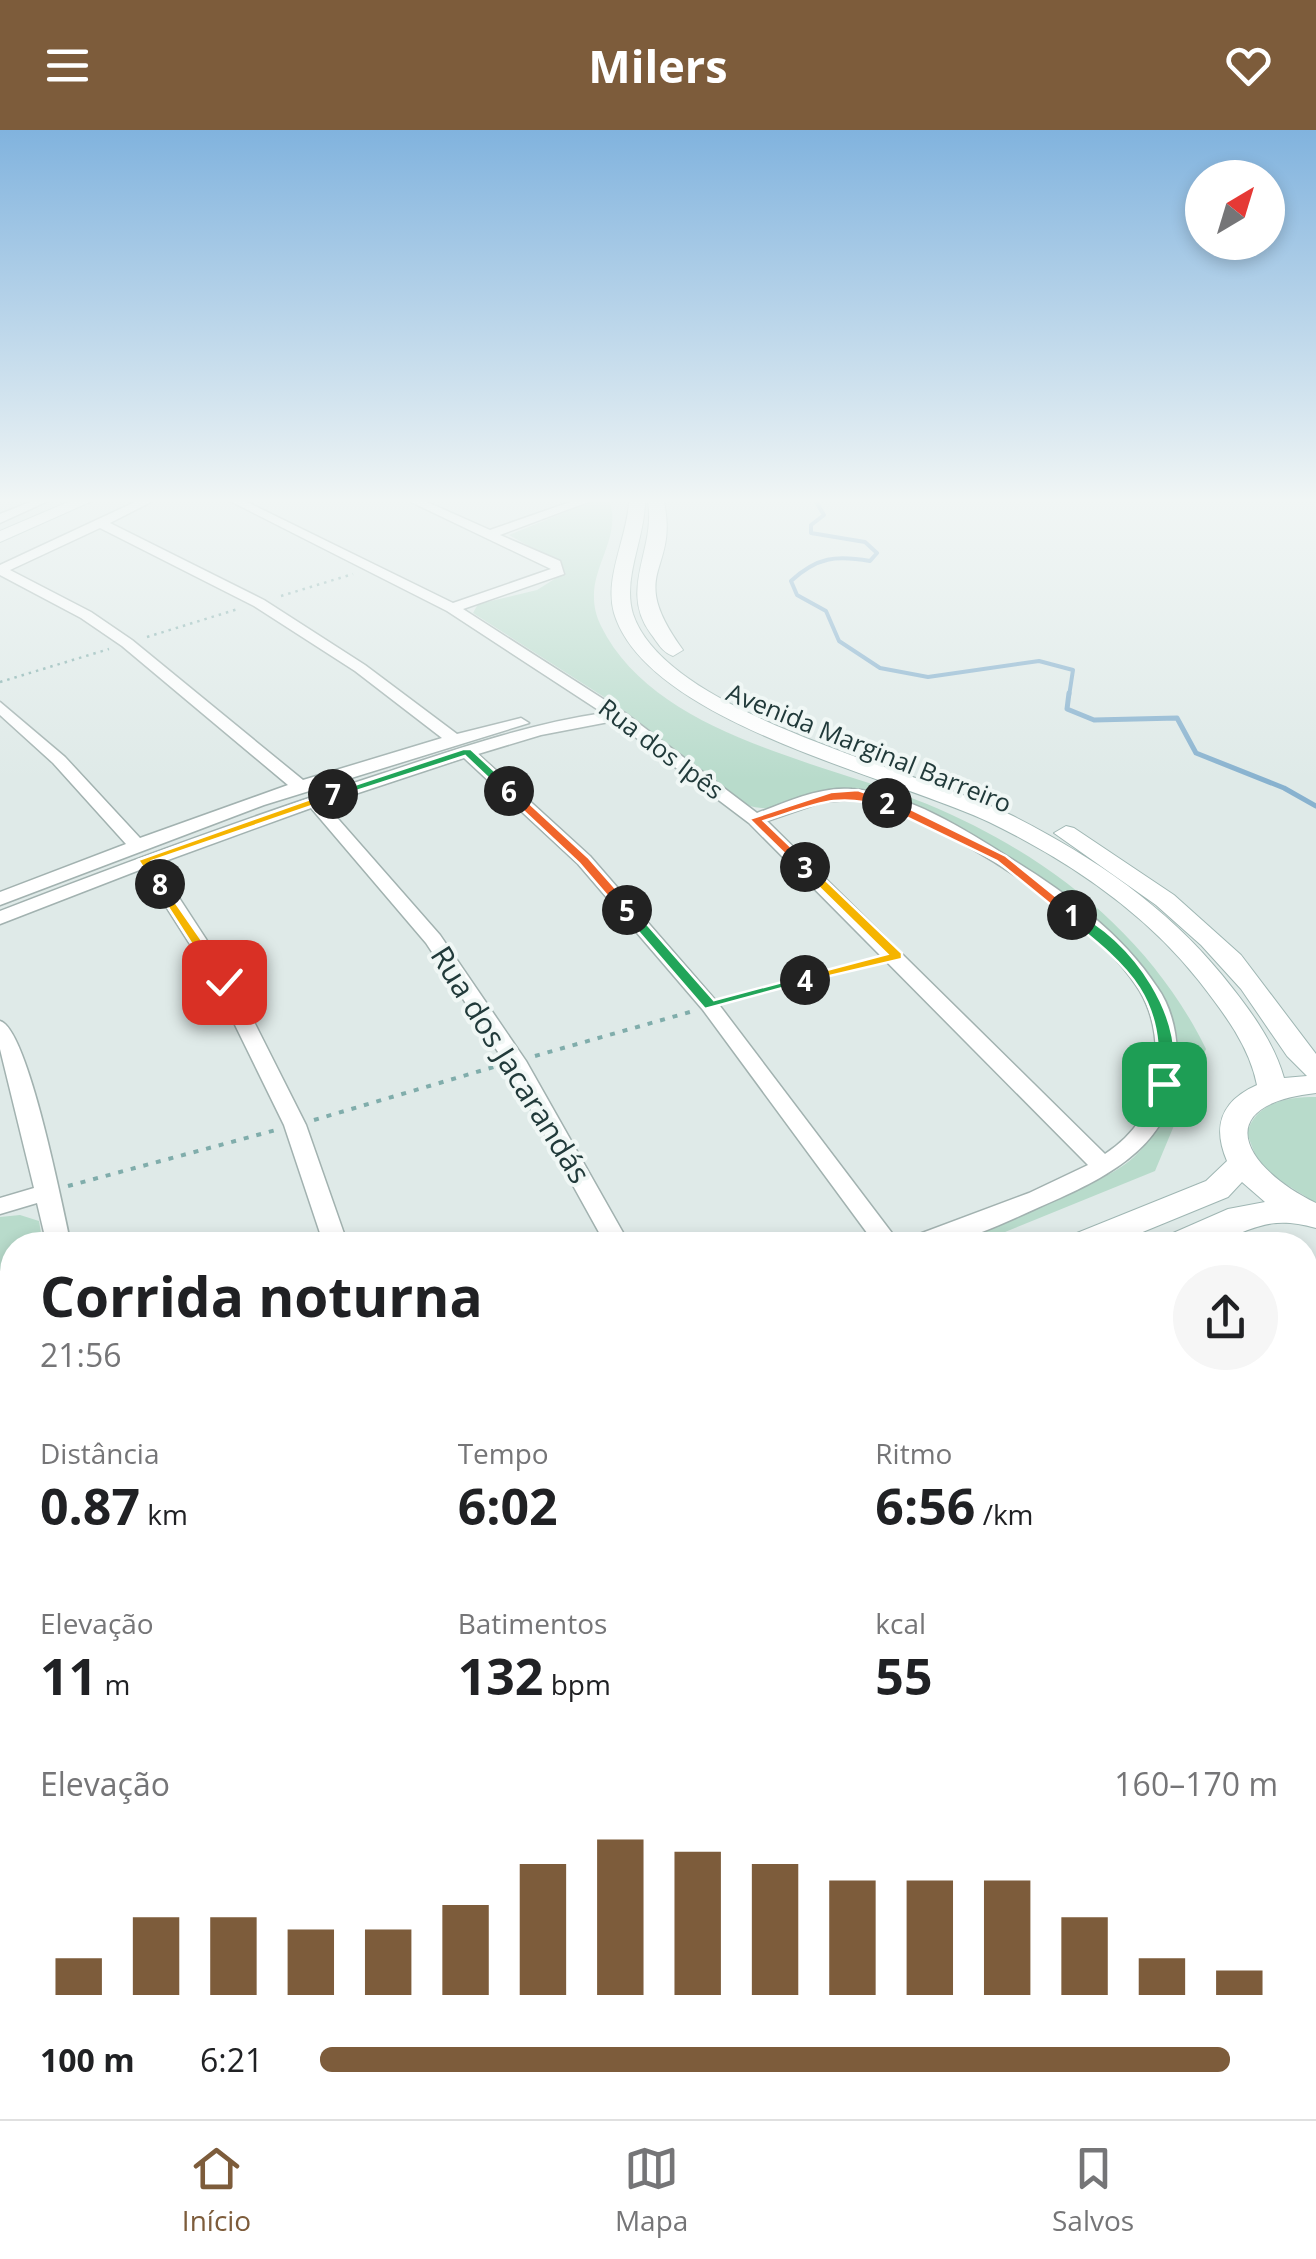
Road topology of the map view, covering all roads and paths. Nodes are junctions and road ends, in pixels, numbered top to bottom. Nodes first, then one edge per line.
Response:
1 (47, 595) edge
2 (242, 595) edge
3 (285, 595) edge
4 (428, 595) edge
5 (489, 595) edge
6 (620, 595) edge
7 (643, 595) edge
8 (258, 603) junction
9 (452, 608) junction
10 (127, 643) junction
11 (0, 682) edge
12 (594, 698) junction
13 (0, 707) edge
14 (619, 716) junction
15 (460, 745) junction
16 (370, 767) junction
17 (386, 778) junction
18 (308, 794) junction
19 (756, 819) junction
20 (140, 852) junction
21 (43, 891) junction
22 (0, 898) edge
23 (0, 918) edge
24 (897, 956) junction
25 (710, 1006) junction
26 (0, 1027) edge
27 (516, 1061) junction
28 (1316, 1069) edge
29 (1316, 1084) edge
30 (1272, 1089) junction
31 (295, 1125) junction
32 (1241, 1165) junction
33 (1105, 1168) junction
34 (47, 1192) junction
35 (0, 1206) edge
36 (1305, 1213) edge
37 (56, 1232) edge
38 (332, 1232) edge
39 (611, 1232) edge
40 (879, 1232) edge
41 (947, 1232) edge
42 (1112, 1232) edge
43 (1206, 1232) edge

1 - 10 street, Rua dos Jacarandás
2 - 8 street
3 - 8 path
4 - 9 street, Rua dos Ipês
5 - 9 street
6 - 30 street, Avenida Marginal Barreiro
7 - 28 street, Avenida Marginal Barreiro
8 - 10 path
8 - 15 street
9 - 12 street, Rua dos Ipês
10 - 11 path
10 - 18 street, Rua dos Jacarandás
12 - 14 street, Rua dos Ipês
12 - 15 street
13 - 20 street
14 - 15 street
14 - 19 street, Rua dos Ipês
15 - 16 street
15 - 17 street
15 - 25 street
16 - 17 street
16 - 18 street
17 - 18 street
18 - 20 street
18 - 27 street, Rua dos Jacarandás
19 - 24 street, Rua dos Ipês
19 - 33 street
20 - 21 street
20 - 31 street
21 - 22 street
21 - 23 street
24 - 25 path
24 - 33 street, Rua dos Ipês
25 - 27 path
25 - 40 street
26 - 34 street
27 - 31 path
27 - 39 street, Rua dos Jacarandás
29 - 30 street
30 - 32 street
31 - 34 path
31 - 38 street
32 - 36 street
32 - 42 street
33 - 41 street
34 - 35 street
34 - 37 street
36 - 43 street

